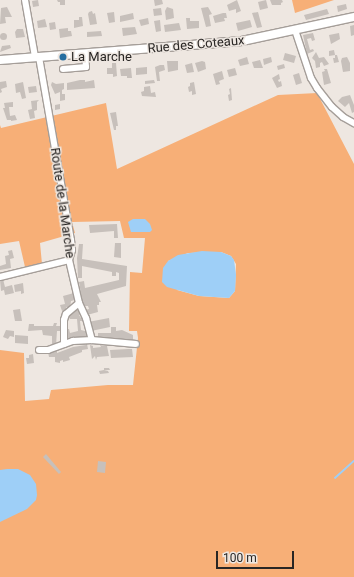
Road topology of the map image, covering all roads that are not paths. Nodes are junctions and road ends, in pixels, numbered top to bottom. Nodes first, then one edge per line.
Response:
1 (25, 0) edge
2 (354, 17) edge
3 (296, 30) junction
4 (86, 54) junction
5 (37, 57) junction
6 (0, 60) edge
7 (63, 69) dead end
8 (354, 123) edge
9 (70, 260) junction
10 (0, 277) edge
11 (79, 303) junction
12 (92, 340) junction
13 (64, 344) junction
14 (136, 344) dead end
15 (39, 350) dead end

1 - 5 street, Route de la Marche
2 - 3 street, Rue des Coteaux
3 - 4 street, Rue des Coteaux
3 - 8 street
4 - 5 street, Rue des Coteaux
4 - 7 street
5 - 6 street, Rue des Coteaux
5 - 9 street, Route de la Marche
9 - 10 street
9 - 11 street, Route de la Marche
11 - 12 street, Route de la Marche
11 - 13 street
12 - 13 street
12 - 14 street
13 - 15 street

